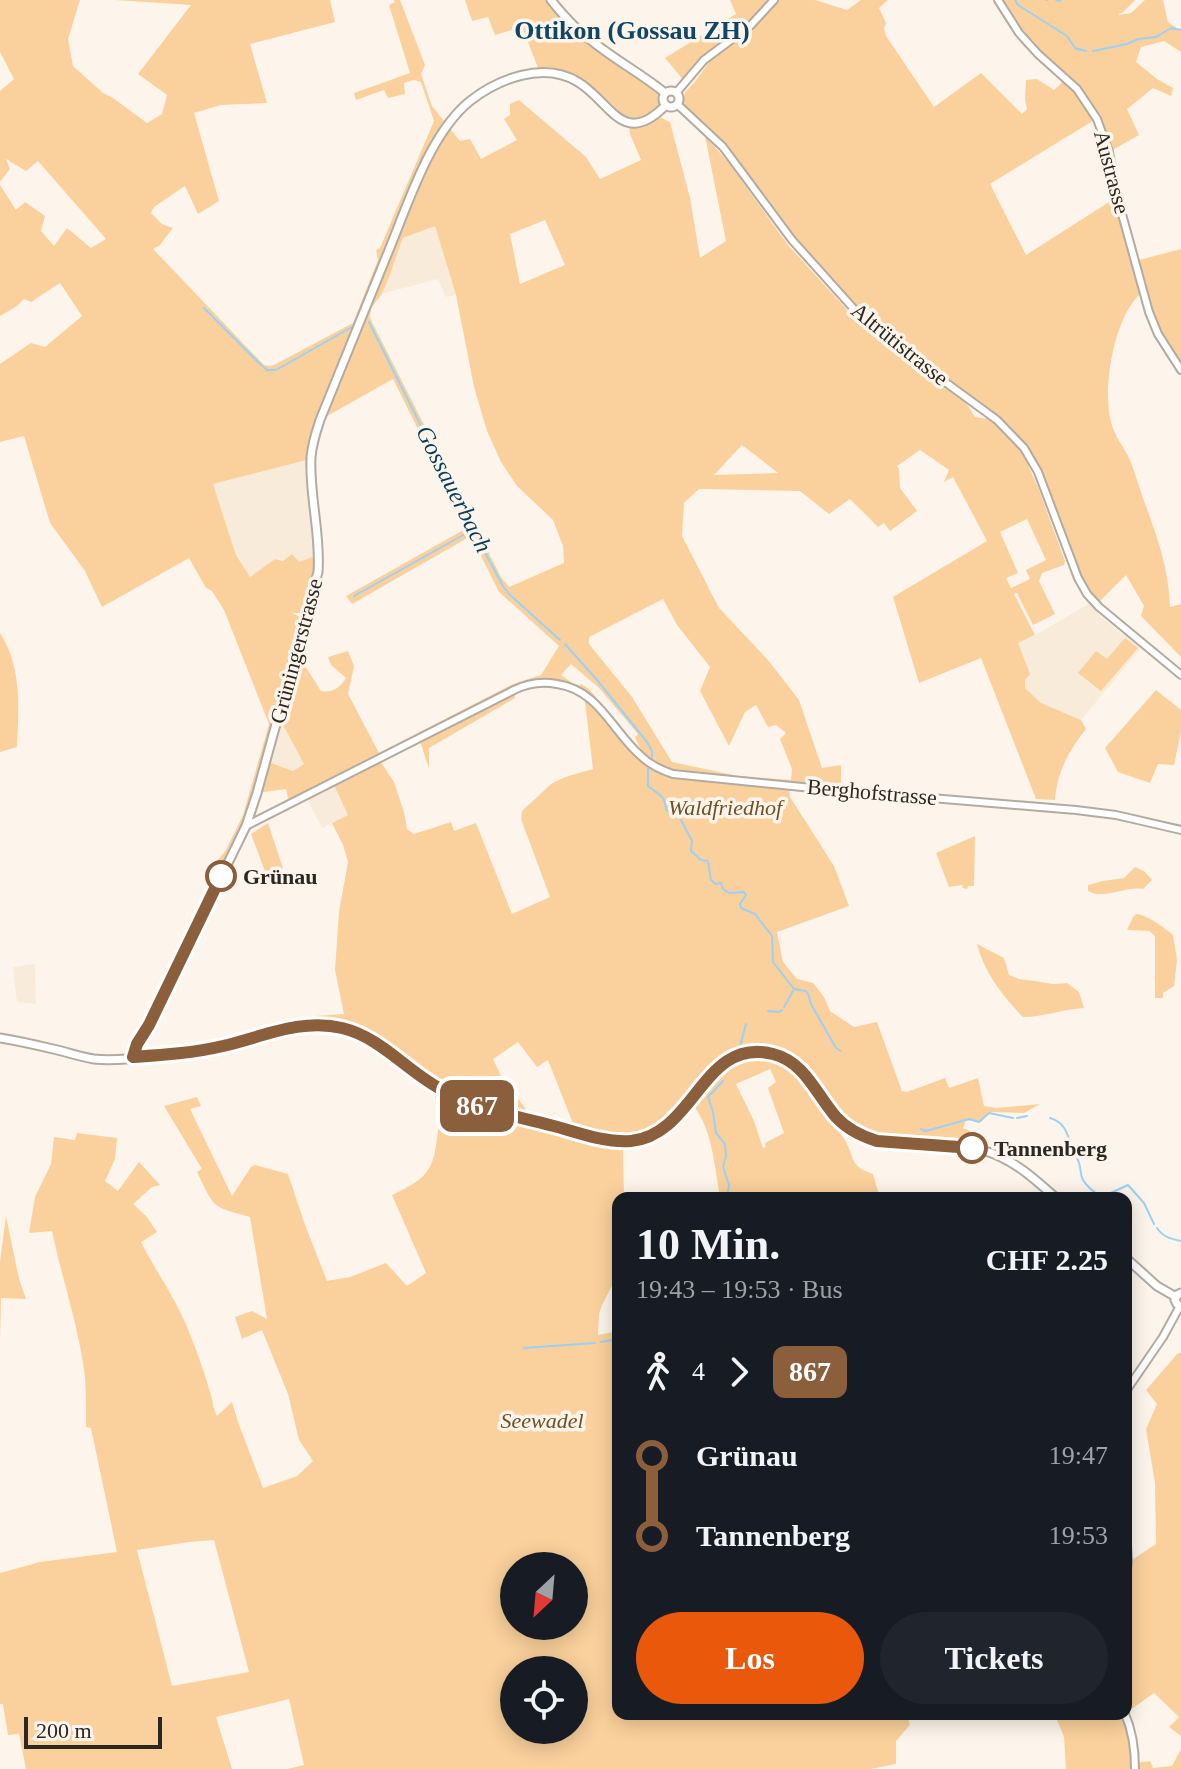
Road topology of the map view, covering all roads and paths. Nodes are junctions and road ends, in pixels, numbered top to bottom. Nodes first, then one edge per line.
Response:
1 (551, 0) edge
2 (774, 0) edge
3 (998, 0) edge
4 (665, 93) junction
5 (676, 93) junction
6 (677, 104) junction
7 (666, 105) junction
8 (1181, 370) edge
9 (1181, 675) edge
10 (246, 826) junction
11 (1181, 830) edge
12 (0, 1038) edge
13 (133, 1057) junction
14 (1049, 1192) edge
15 (1132, 1263) edge
16 (1178, 1295) edge
17 (1180, 1306) edge
18 (1132, 1382) edge
19 (1128, 1720) edge
20 (1135, 1769) edge

1 - 4 main road
2 - 5 street
3 - 8 street, Austrasse
4 - 5 main road
4 - 7 main road
5 - 6 main road
6 - 7 main road
6 - 9 street, Altrütistrasse
7 - 10 main road, Grüningerstrasse
10 - 11 street, Berghofstrasse
10 - 13 main road, Grüningerstrasse
12 - 13 main road
13 - 14 main road
15 - 16 main road
16 - 17 main road
17 - 18 street
19 - 20 street

